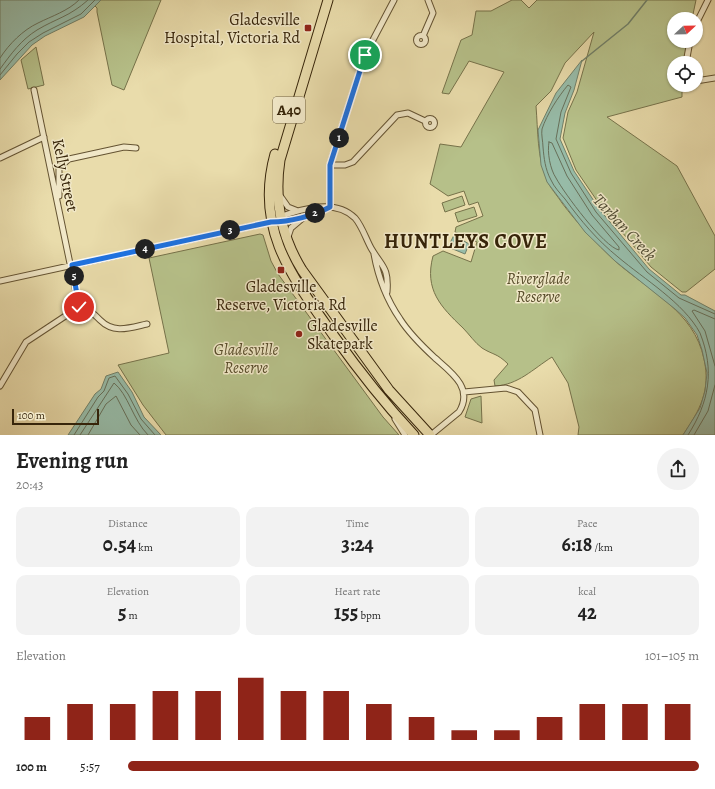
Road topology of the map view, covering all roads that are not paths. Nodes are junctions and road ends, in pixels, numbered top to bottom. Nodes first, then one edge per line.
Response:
1 (322, 0) edge
2 (328, 0) edge
3 (394, 0) edge
4 (428, 0) edge
5 (708, 0) edge
6 (702, 12) edge
7 (423, 36) dead end
8 (715, 78) edge
9 (703, 80) edge
10 (34, 90) dead end
11 (426, 120) dead end
12 (44, 137) junction
13 (136, 148) dead end
14 (0, 158) edge
15 (330, 165) junction
16 (277, 184) junction
17 (59, 207) junction
18 (330, 207) junction
19 (299, 212) junction
20 (306, 216) junction
21 (281, 219) junction
22 (271, 222) junction
23 (293, 253) junction
24 (72, 265) junction
25 (0, 281) edge
26 (79, 307) junction
27 (147, 324) dead end
28 (0, 386) edge
29 (464, 392) junction
30 (384, 403) junction
31 (405, 435) edge
32 (414, 435) edge
33 (431, 435) edge
34 (540, 435) edge

1 - 22 highway, A40
2 - 16 highway, A40
3 - 15 street
4 - 7 street
5 - 6 street
8 - 9 street
10 - 12 street, Kelly Street
11 - 15 street
12 - 14 street
12 - 17 street, Kelly Street
13 - 17 street
15 - 18 street
16 - 19 street
16 - 21 highway, A40
17 - 24 street, Kelly Street
18 - 19 street
18 - 20 street
18 - 29 street
19 - 21 street
20 - 21 street
20 - 23 street
21 - 22 street
21 - 23 highway, A40
22 - 24 street
22 - 30 highway, A40
23 - 33 highway, A40
24 - 25 street
24 - 26 street, Kelly Street
26 - 27 street
26 - 28 street
29 - 33 street
29 - 34 street
30 - 31 street
30 - 32 highway, A40

